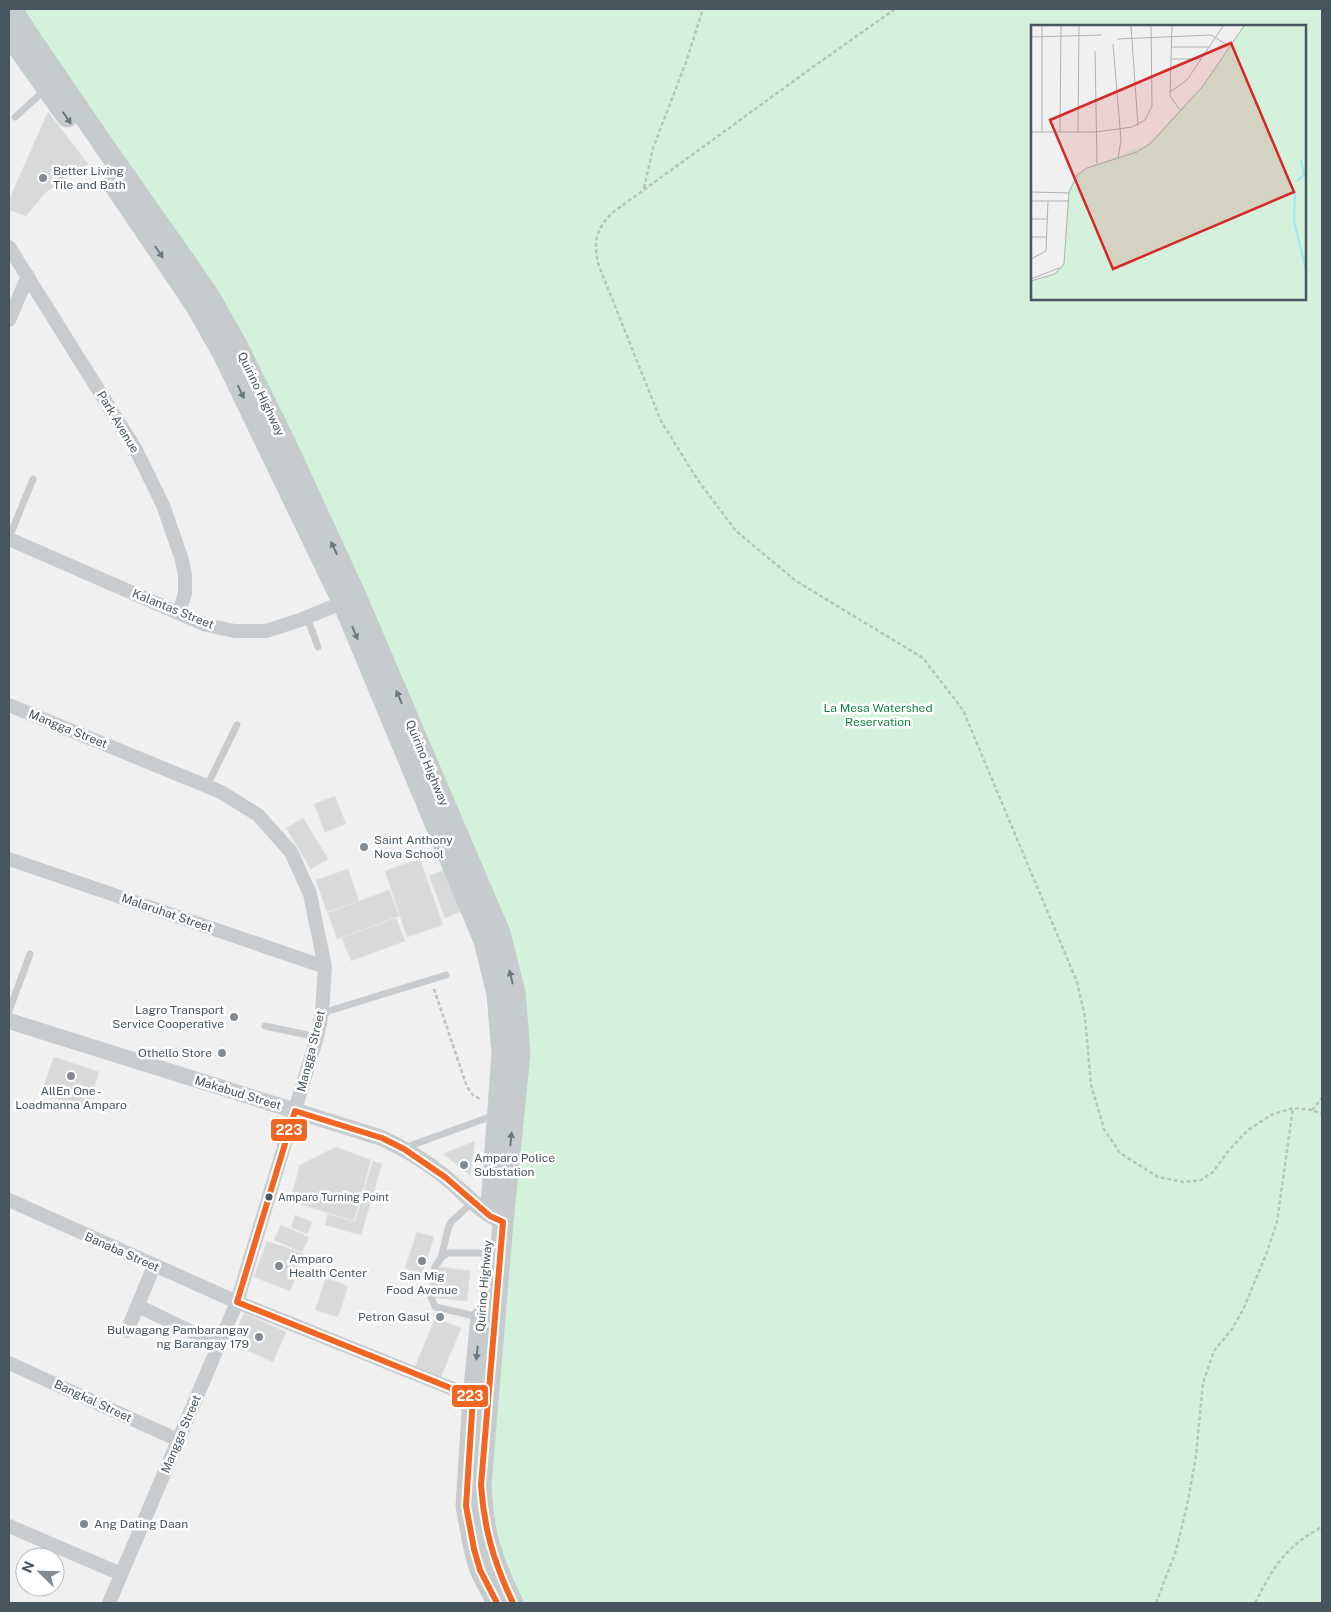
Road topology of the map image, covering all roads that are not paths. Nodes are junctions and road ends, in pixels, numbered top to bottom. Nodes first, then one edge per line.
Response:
1 (12, 23) edge
2 (47, 89) junction
3 (15, 117) dead end
4 (101, 154) junction
5 (9, 247) edge
6 (28, 276) junction
7 (9, 320) edge
8 (33, 479) dead end
9 (9, 538) edge
10 (349, 600) junction
11 (179, 613) junction
12 (307, 617) junction
13 (318, 647) dead end
14 (9, 705) edge
15 (237, 725) dead end
16 (207, 786) junction
17 (9, 859) edge
18 (30, 954) dead end
19 (325, 967) junction
20 (446, 975) dead end
21 (9, 1011) edge
22 (322, 1013) junction
23 (9, 1022) edge
24 (265, 1026) dead end
25 (317, 1037) junction
26 (498, 1109) junction
27 (295, 1111) junction
28 (404, 1148) junction
29 (9, 1200) edge
30 (474, 1202) junction
31 (497, 1219) junction
32 (494, 1253) junction
33 (441, 1258) junction
34 (154, 1266) junction
35 (435, 1267) dead end
36 (431, 1297) dead end
37 (237, 1302) junction
38 (138, 1306) junction
39 (488, 1318) junction
40 (127, 1331) dead end
41 (219, 1345) junction
42 (9, 1363) edge
43 (481, 1397) junction
44 (178, 1440) junction
45 (9, 1526) edge
46 (121, 1574) junction
47 (109, 1603) edge
48 (497, 1603) edge
49 (513, 1603) edge

1 - 2 main road, Quirino Highway
1 - 4 main road, Quirino Highway
2 - 3 lane
2 -> 4 main road, Quirino Highway
4 - 10 main road, Quirino Highway
5 - 6 street, Park Avenue
6 - 7 street
6 - 11 street, Park Avenue
8 - 9 lane
9 - 11 street, Kalantas Street
10 - 12 street, Kalantas Street
10 -> 26 main road, Quirino Highway
31 -> 10 main road, Quirino Highway
11 - 12 street, Kalantas Street
12 - 13 lane
14 - 16 street, Mangga Street
15 - 16 lane
16 - 19 street, Mangga Street
17 - 19 street, Malaruhat Street
18 - 21 lane
19 - 22 street, Mangga Street
20 - 22 lane
22 - 25 street, Mangga Street
23 - 27 street, Makabud Street
24 - 25 lane
25 - 27 street, Mangga Street
26 - 28 lane
26 - 31 main road, Quirino Highway
27 - 28 street, Makabud Street
27 - 37 street, Mangga Street
28 - 30 street, Makabud Street
29 - 34 street, Banaba Street
30 - 31 street, Makabud Street
30 - 33 lane
31 - 32 main road, Quirino Highway
32 - 33 lane
32 - 39 main road, Quirino Highway
33 - 35 lane
34 - 37 street, Banaba Street
34 - 38 street
36 - 39 lane
37 - 41 street, Mangga Street
37 - 43 street, Banaba Street
38 - 40 street
38 - 41 street
39 - 43 main road, Quirino Highway
41 - 44 street, Mangga Street
42 - 44 street, Bangkal Street
43 - 48 main road, Quirino Highway
43 - 49 main road, Quirino Highway
44 - 46 street, Mangga Street
45 - 46 street
46 - 47 street, Mangga Street

